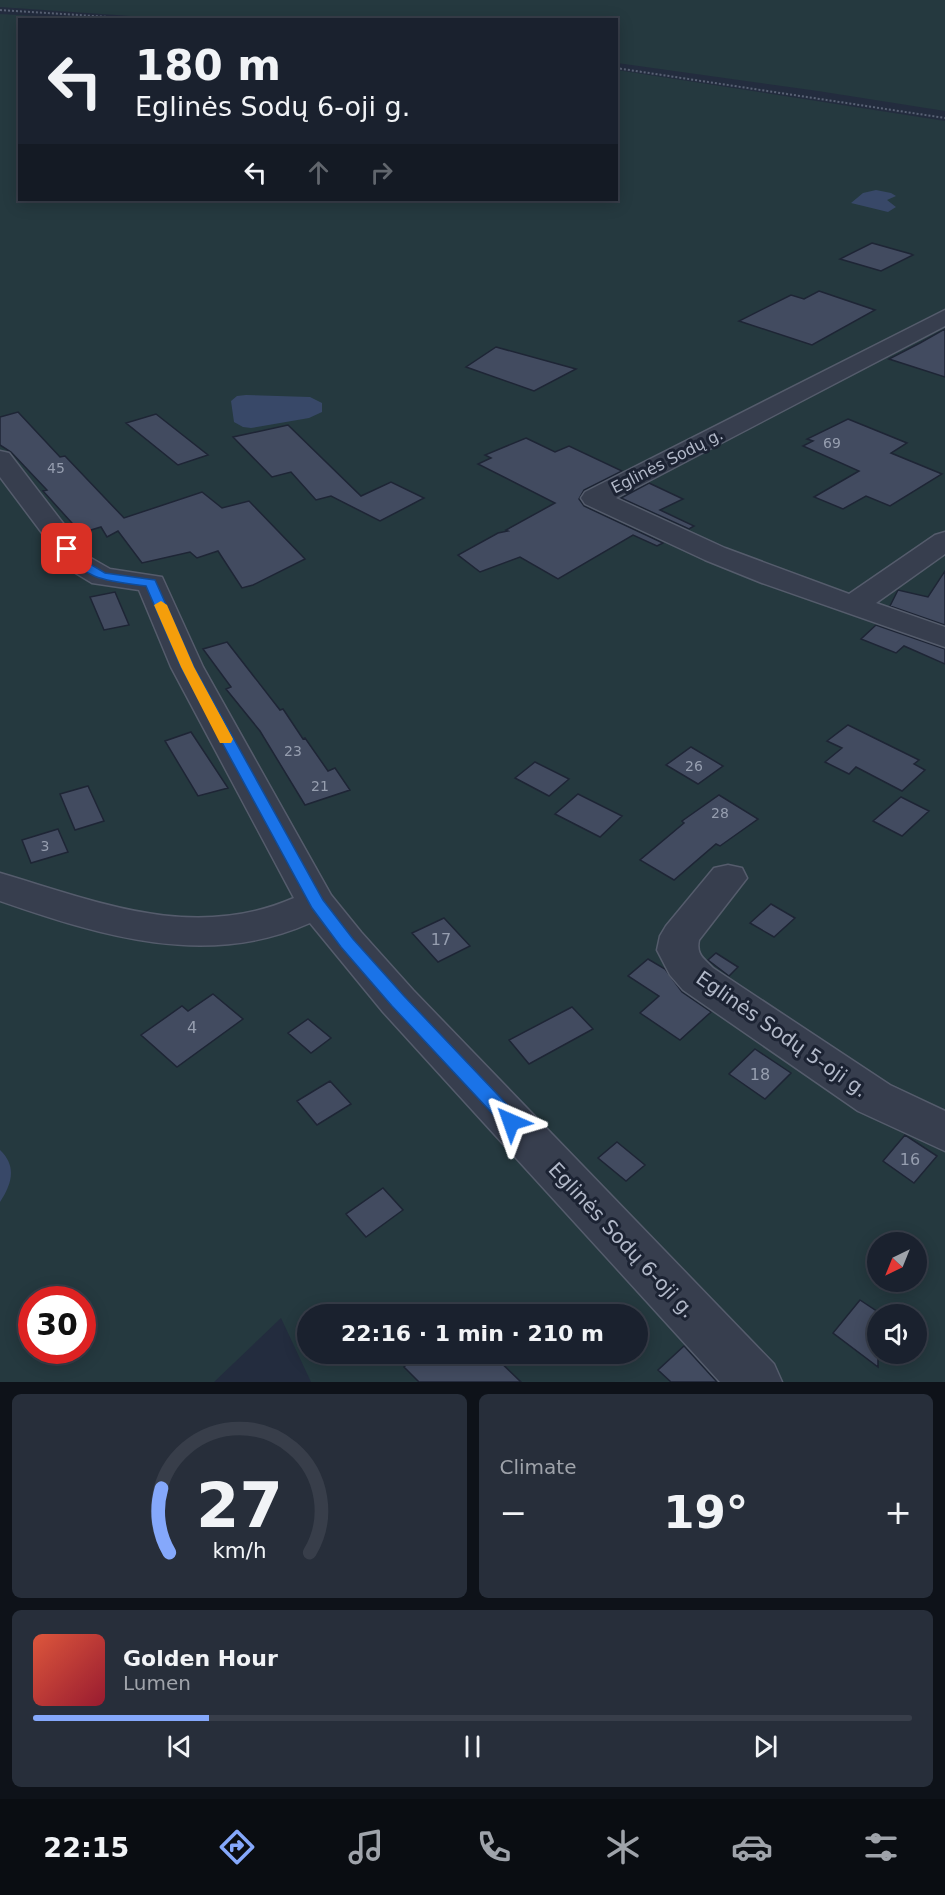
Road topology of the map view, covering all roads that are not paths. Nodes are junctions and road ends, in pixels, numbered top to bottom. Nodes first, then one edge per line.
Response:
1 (945, 317) edge
2 (0, 459) edge
3 (945, 541) edge
4 (854, 604) junction
5 (945, 638) edge
6 (728, 878) dead end
7 (0, 887) edge
8 (317, 904) junction
9 (945, 1132) edge
10 (755, 1382) edge

1 - 4 street, Eglinės Sodų g.
2 - 8 street, Eglinės Sodų 6-oji g.
3 - 4 street
4 - 5 street, Eglinės Sodų g.
6 - 9 street, Eglinės Sodų 5-oji g.
7 - 8 street
8 - 10 street, Eglinės Sodų 6-oji g.

